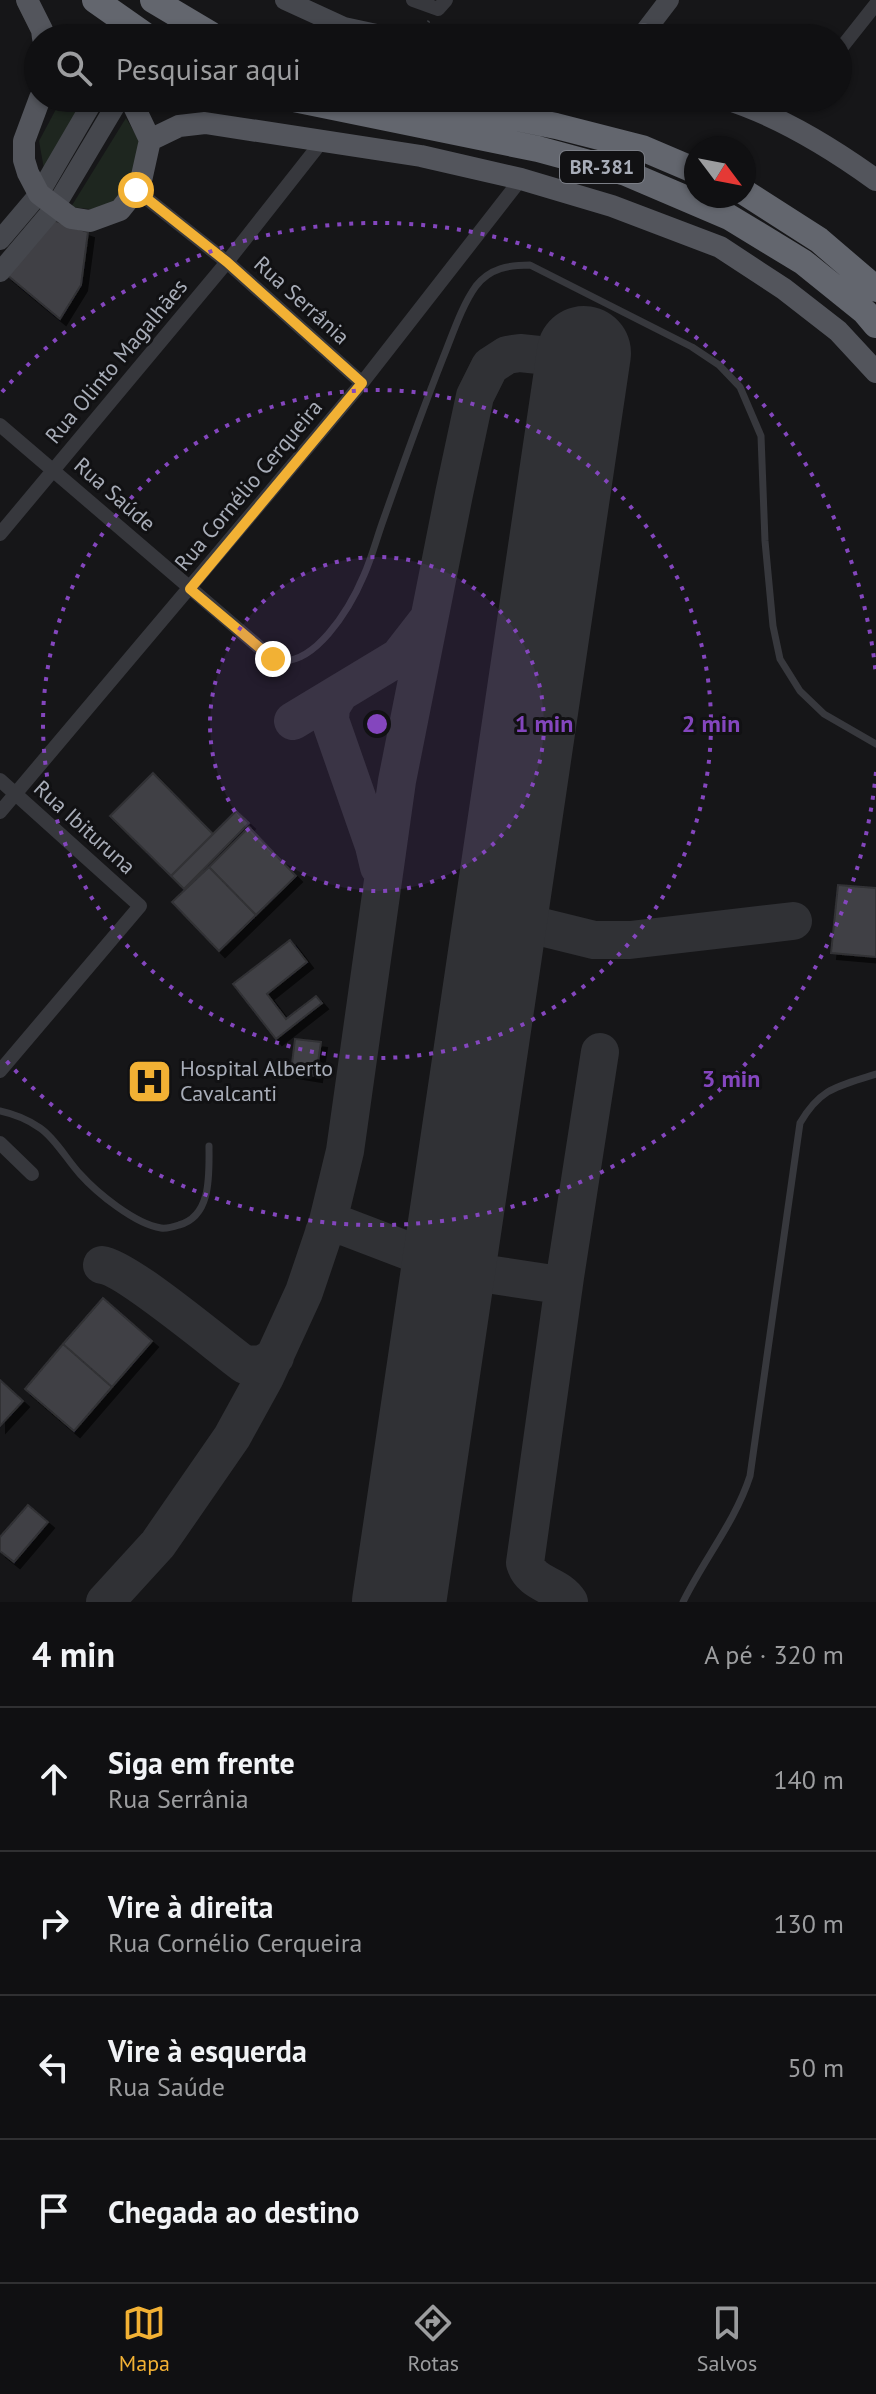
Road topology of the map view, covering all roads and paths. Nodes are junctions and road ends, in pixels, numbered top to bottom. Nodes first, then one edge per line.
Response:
1 (27, 0) edge
2 (95, 0) edge
3 (151, 0) edge
4 (173, 0) edge
5 (285, 0) edge
6 (413, 0) edge
7 (669, 0) edge
8 (442, 4) edge
9 (876, 4) edge
10 (39, 24) edge
11 (130, 24) edge
12 (138, 24) edge
13 (159, 24) edge
14 (193, 24) edge
15 (337, 24) edge
16 (427, 24) edge
17 (650, 24) edge
18 (852, 34) edge
19 (35, 112) edge
20 (88, 112) edge
21 (110, 112) edge
22 (137, 112) edge
23 (357, 112) edge
24 (486, 112) edge
25 (761, 112) edge
26 (150, 140) junction
27 (323, 140) junction
28 (684, 166) edge
29 (521, 179) junction
30 (876, 180) edge
31 (136, 190) junction
32 (47, 200) junction
33 (756, 200) edge
34 (0, 240) edge
35 (227, 262) junction
36 (0, 272) edge
37 (876, 289) edge
38 (876, 325) edge
39 (876, 372) edge
40 (362, 383) junction
41 (0, 425) edge
42 (54, 470) junction
43 (0, 534) edge
44 (190, 589) junction
45 (273, 659) joint
46 (876, 744) edge
47 (0, 780) edge
48 (16, 794) junction
49 (0, 812) edge
50 (0, 1071) edge
51 (876, 1074) edge
52 (0, 1111) edge
53 (0, 1143) edge
54 (209, 1146) dead end
55 (32, 1174) dead end
56 (683, 1602) edge

1 - 10 main road
2 - 11 highway, bridge
3 - 12 main road
3 - 14 highway, bridge
4 - 13 main road
5 - 15 main road
6 - 8 street
7 - 17 main road
8 - 16 path
9 - 18 street
19 - 32 main road
20 - 32 main road
21 - 32 main road
22 - 26 main road
23 - 38 highway, BR-381
24 - 28 highway, BR-381
25 - 30 main road
26 - 27 main road
26 - 31 main road
27 - 29 main road
27 - 35 street, Rua Olinto Magalhães
29 - 39 main road
29 - 40 street, Rua Cornélio Cerqueira
31 - 32 main road
31 - 35 street, Rua Serrânia
32 - 34 main road
32 - 36 main road
33 - 37 highway
35 - 40 street, Rua Serrânia
35 - 42 street, Rua Olinto Magalhães
40 - 44 street, Rua Cornélio Cerqueira
41 - 42 street, Rua Saúde
42 - 43 street, Rua Olinto Magalhães
42 - 44 street, Rua Saúde
44 - 45 street, Rua Saúde
44 - 48 street, Rua Cornélio Cerqueira
45 - 46 lane
47 - 48 street, Rua Ibituruna
48 - 49 street, Rua Cornélio Cerqueira
48 - 50 street, Rua Ibituruna
51 - 56 lane
52 - 54 lane
53 - 55 street

